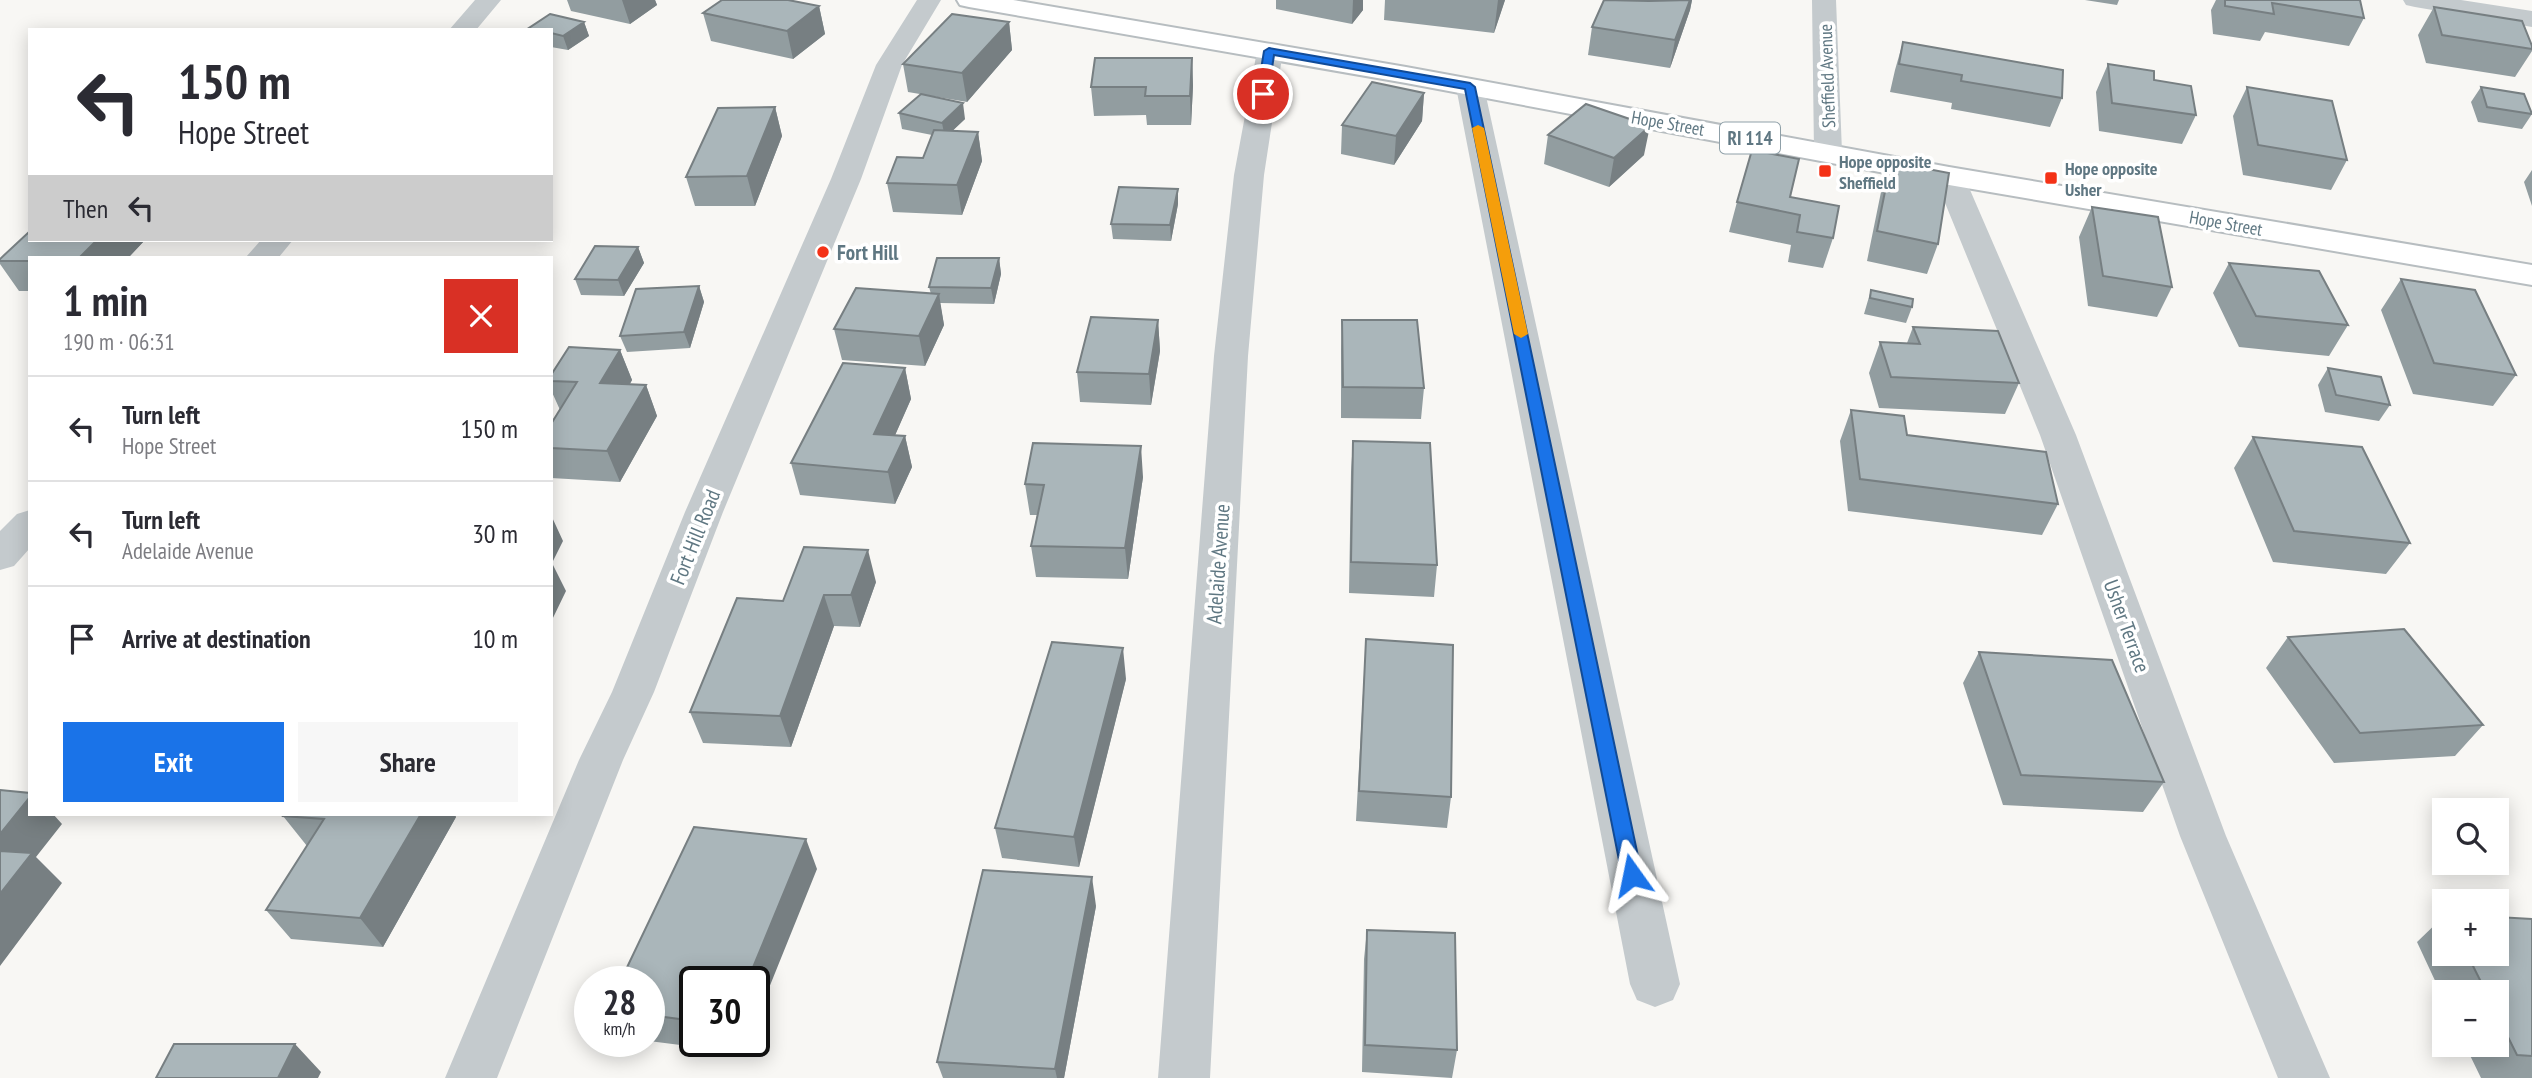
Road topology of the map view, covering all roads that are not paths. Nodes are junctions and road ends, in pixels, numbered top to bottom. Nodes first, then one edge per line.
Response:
1 (489, 0) edge
2 (929, 0) edge
3 (969, 0) edge
4 (1824, 0) edge
5 (2415, 0) edge
6 (2532, 19) edge
7 (464, 28) edge
8 (1269, 51) junction
9 (1470, 87) junction
10 (1828, 152) junction
11 (1949, 176) junction
12 (276, 242) edge
13 (263, 256) edge
14 (2532, 275) edge
15 (28, 525) edge
16 (0, 556) edge
17 (1654, 984) dead end
18 (471, 1078) edge
19 (1184, 1078) edge
20 (2304, 1078) edge

1 - 7 street
2 - 18 street, Fort Hill Road
3 - 8 main road, Hope Street / RI 114
4 - 10 street, Sheffield Avenue
5 - 6 street
8 - 9 main road, Hope Street / RI 114
8 - 19 street, Adelaide Avenue
9 - 10 main road, Hope Street / RI 114
9 - 17 street
10 - 11 main road, Hope Street / RI 114
11 - 14 main road, Hope Street / RI 114
11 - 20 street, Usher Terrace
12 - 13 street
15 - 16 street

